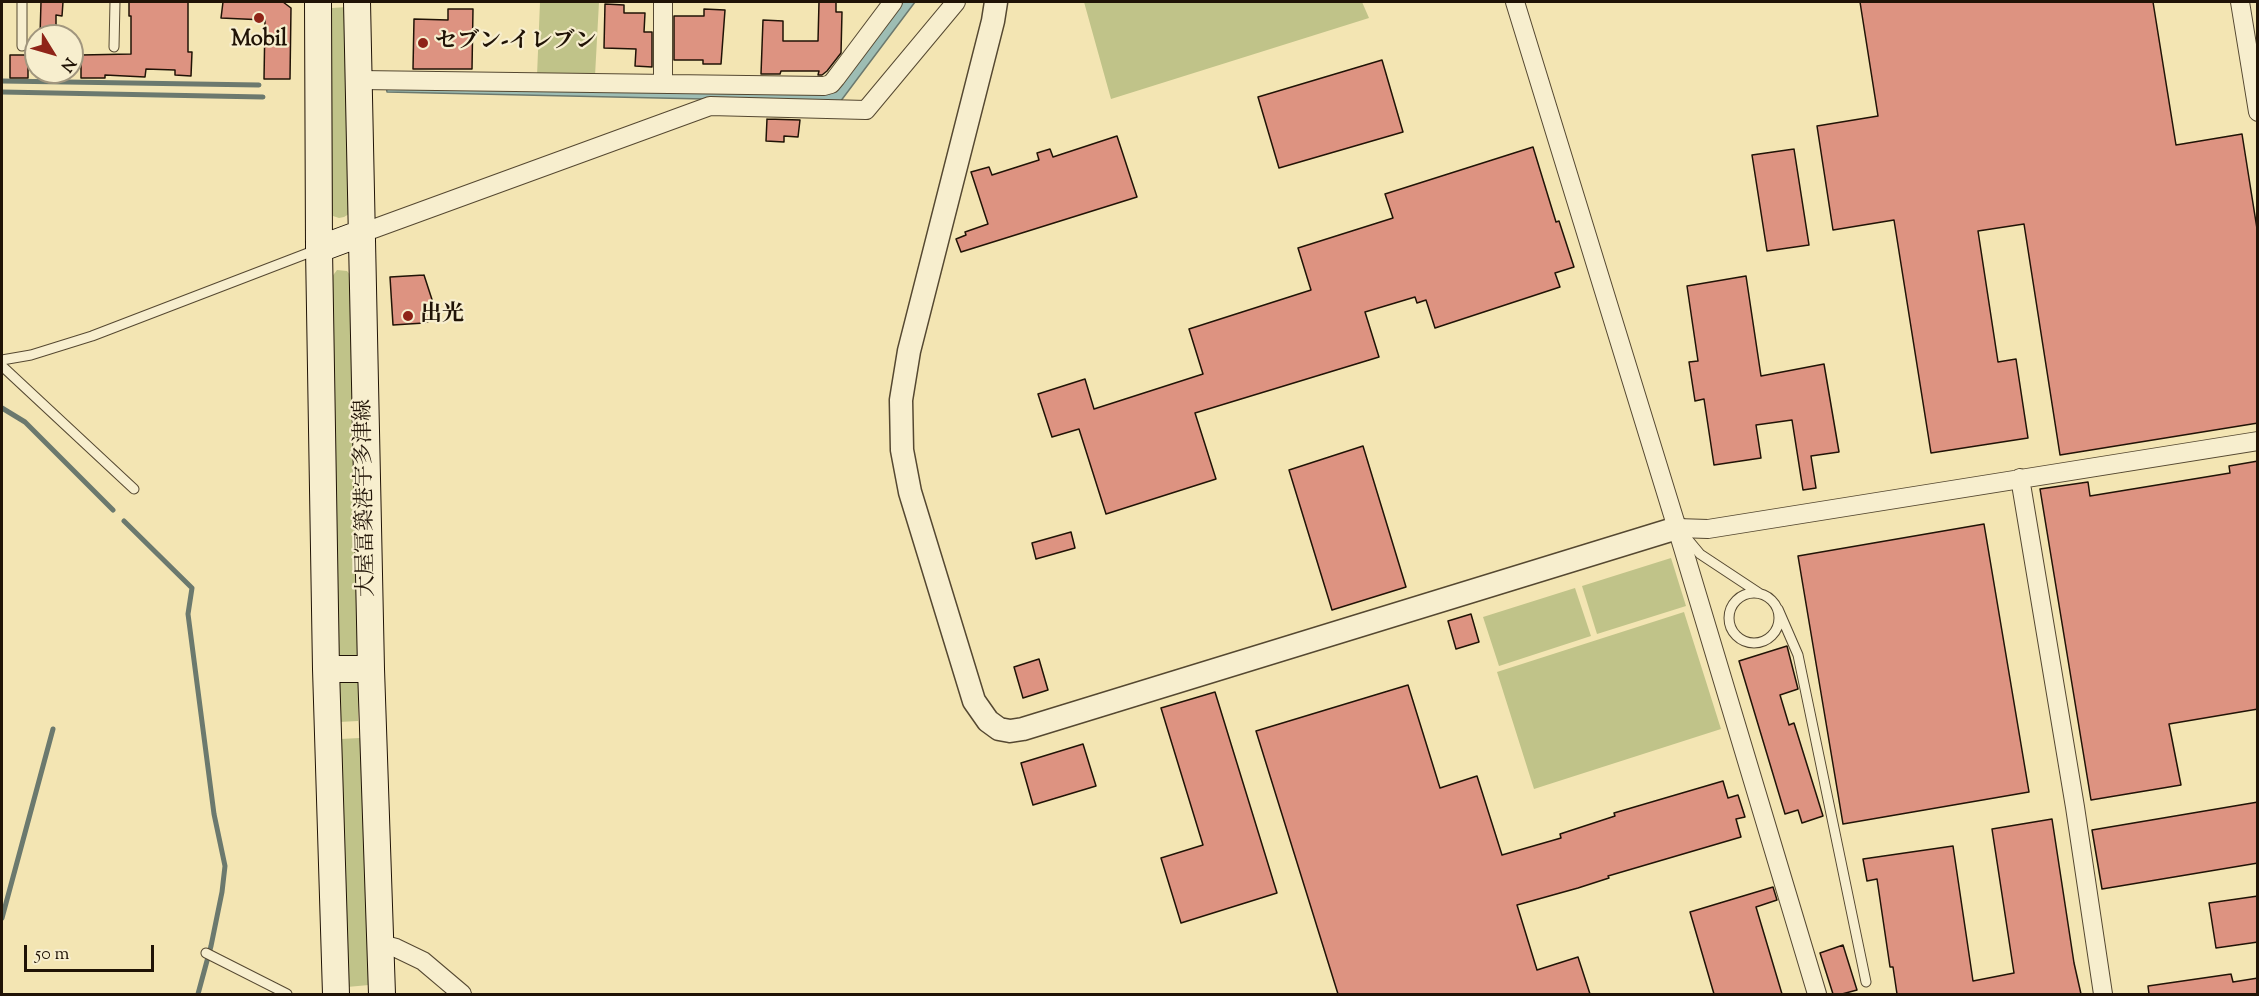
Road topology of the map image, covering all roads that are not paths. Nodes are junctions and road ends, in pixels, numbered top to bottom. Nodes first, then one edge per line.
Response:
1 (22, 2) edge
2 (116, 2) edge
3 (318, 2) edge
4 (357, 2) edge
5 (663, 2) edge
6 (893, 2) edge
7 (956, 2) edge
8 (996, 2) edge
9 (1515, 2) edge
10 (2240, 2) edge
11 (22, 46) dead end
12 (114, 47) dead end
13 (360, 80) junction
14 (663, 83) junction
15 (2258, 112) edge
16 (362, 233) junction
17 (319, 249) junction
18 (2, 360) edge
19 (2, 366) edge
20 (2258, 441) edge
21 (2020, 478) junction
22 (134, 489) dead end
23 (1677, 528) junction
24 (1762, 594) junction
25 (1778, 609) junction
26 (326, 669) junction
27 (371, 669) junction
28 (381, 944) junction
29 (209, 954) dead end
30 (1866, 982) dead end
31 (287, 994) edge
32 (336, 994) edge
33 (382, 994) edge
34 (462, 994) edge
35 (1817, 994) edge
36 (2103, 994) edge

1 - 11 lane
2 - 12 lane
3 - 17 main road, 大屋冨築港宇多津線
4 - 13 main road, 大屋冨築港宇多津線
5 - 14 street
6 - 14 street
7 - 16 street
8 - 23 street
9 - 23 street
10 - 15 street
13 - 14 street
13 - 16 main road, 大屋冨築港宇多津線
16 - 17 main road
16 - 27 main road, 大屋冨築港宇多津線
17 - 18 lane
17 - 26 main road, 大屋冨築港宇多津線
19 - 22 lane
20 - 21 street
21 - 23 street
21 - 36 street
23 - 24 lane
23 - 35 street
24 - 25 lane
24 - 25 lane
25 - 30 lane
26 - 27 main road
26 - 32 main road, 大屋冨築港宇多津線
27 - 28 main road, 大屋冨築港宇多津線
28 - 33 main road, 大屋冨築港宇多津線
28 - 34 street
29 - 31 lane

